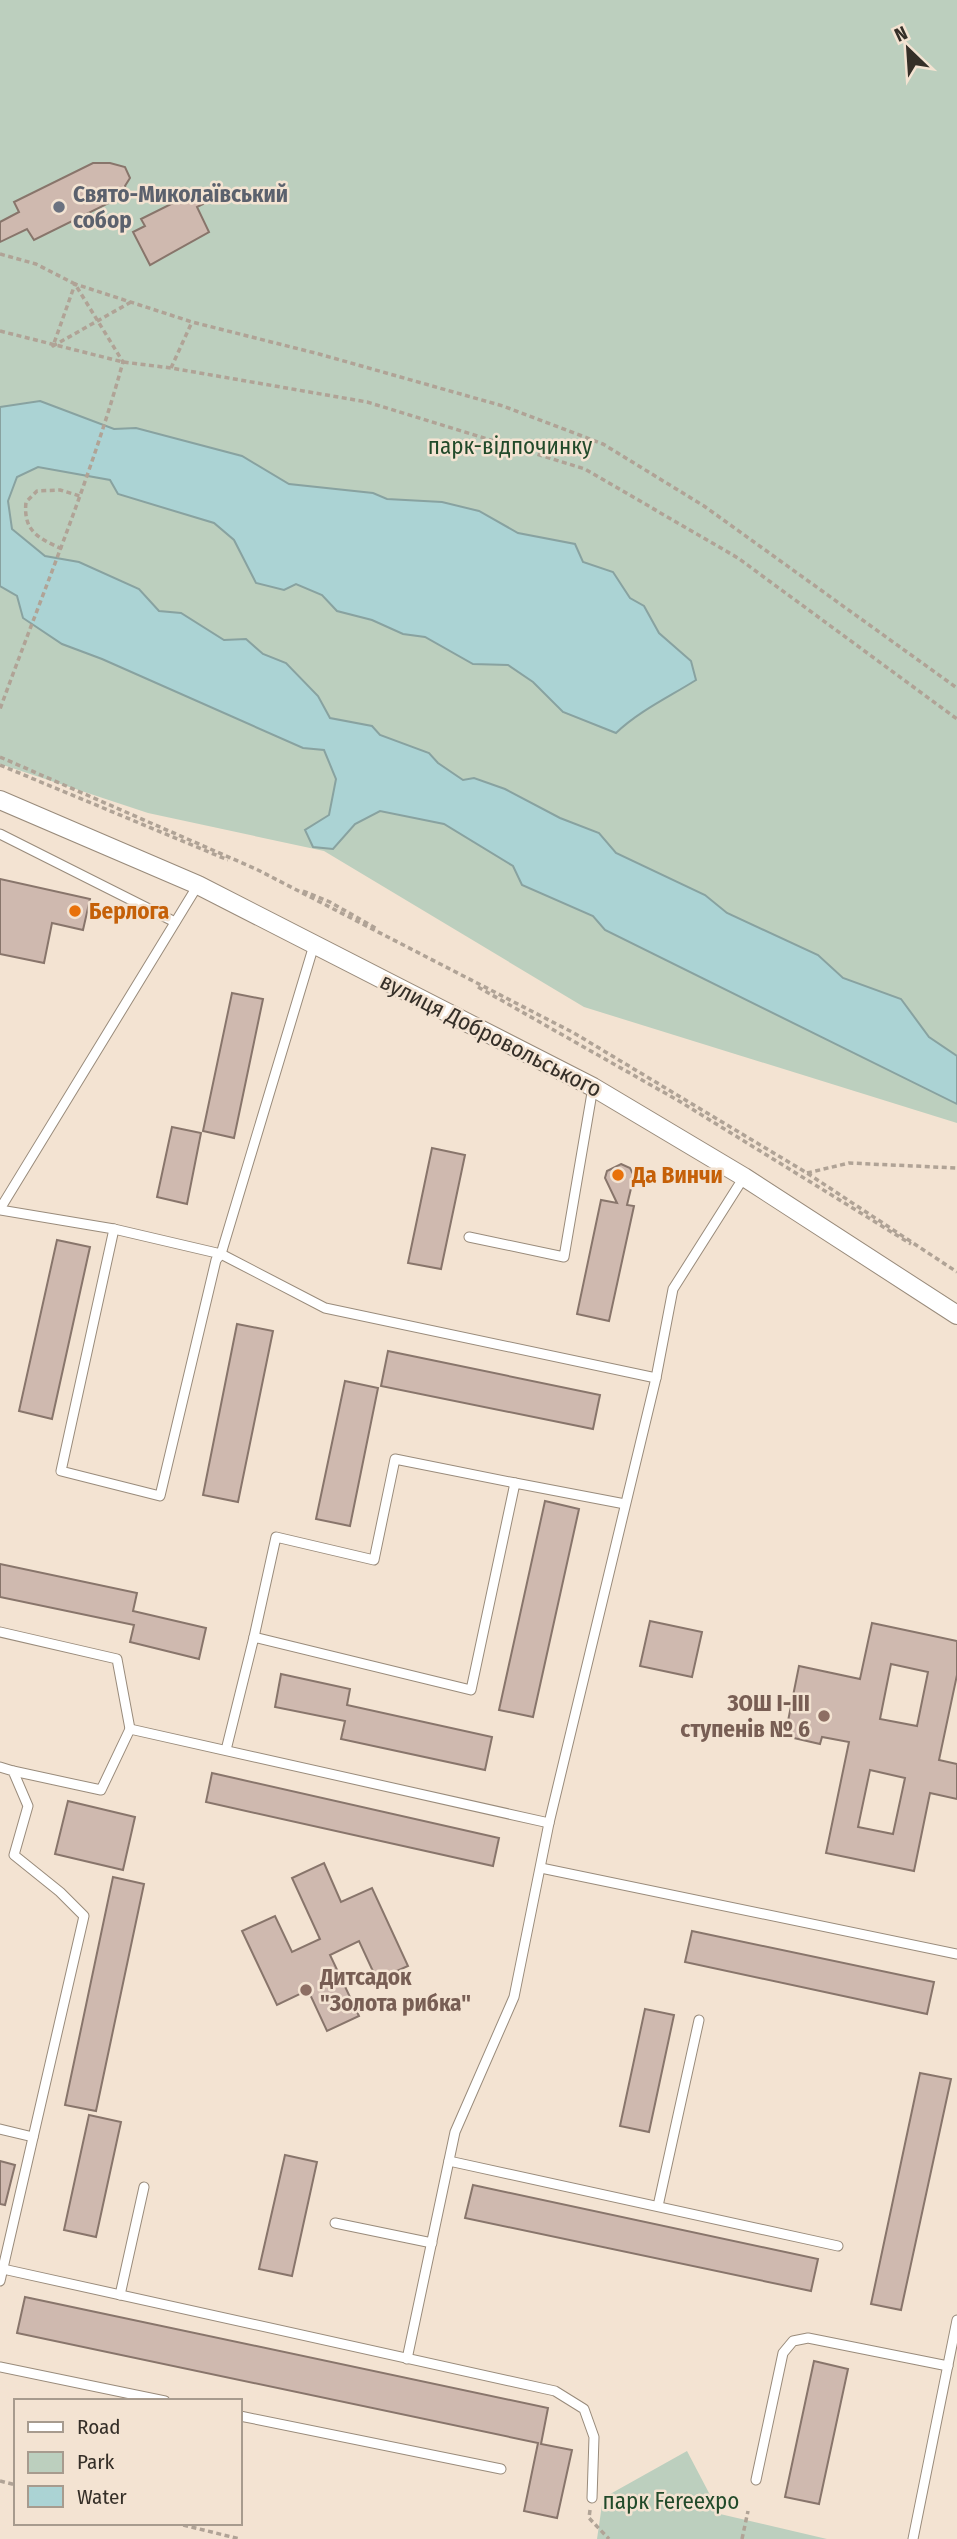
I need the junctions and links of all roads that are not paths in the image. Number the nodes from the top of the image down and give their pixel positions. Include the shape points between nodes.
1 (0, 800) edge
2 (0, 834) edge
3 (198, 885) junction
4 (175, 922) junction
5 (314, 944) junction
6 (593, 1087) junction
7 (744, 1177) junction
8 (0, 1210) edge
9 (114, 1229) junction
10 (469, 1237) dead end
11 (221, 1254) junction
12 (957, 1315) edge
13 (656, 1378) junction
14 (515, 1483) junction
15 (625, 1504) junction
16 (0, 1632) edge
17 (254, 1637) junction
18 (130, 1729) junction
19 (226, 1750) junction
20 (0, 1767) edge
21 (13, 1770) junction
22 (549, 1823) junction
23 (541, 1868) junction
24 (957, 1954) edge
25 (699, 2020) dead end
26 (0, 2129) edge
27 (33, 2137) junction
28 (449, 2161) junction
29 (144, 2186) dead end
30 (657, 2206) junction
31 (335, 2223) dead end
32 (432, 2243) junction
33 (838, 2246) dead end
34 (3, 2269) junction
35 (0, 2281) edge
36 (120, 2295) junction
37 (957, 2320) edge
38 (407, 2358) junction
39 (948, 2366) junction
40 (0, 2367) edge
41 (155, 2399) edge
42 (242, 2416) edge
43 (501, 2469) dead end
44 (756, 2480) dead end
45 (592, 2498) road end
46 (913, 2539) edge

1 - 3 street, вулиця Добровольського
2 - 4 lane
3 - 4 lane
3 - 5 street, вулиця Добровольського
4 - 8 lane
5 - 6 street, вулиця Добровольського
5 - 11 lane
6 - 7 street, вулиця Добровольського
6 - 10 lane via 565,1257
7 - 12 street, вулиця Добровольського
7 - 13 lane via 673,1289
8 - 9 lane
9 - 11 lane
9 - 11 lane via 61,1471 160,1496 216,1259
11 - 13 lane via 325,1308
13 - 15 lane
14 - 15 lane
14 - 17 lane via 395,1459 374,1560 276,1538
14 - 17 lane via 471,1690
15 - 22 lane
16 - 18 lane via 117,1659
17 - 19 lane
18 - 19 lane
18 - 21 lane via 101,1790
19 - 22 lane
20 - 21 lane
21 - 27 lane via 28,1806 15,1855 84,1916
22 - 23 lane
23 - 24 lane
23 - 28 lane via 514,1997 455,2132
25 - 30 lane
26 - 27 lane
27 - 34 lane
28 - 30 lane
28 - 32 lane
29 - 36 lane
30 - 33 lane
31 - 32 lane
32 - 38 lane
34 - 35 lane
34 - 36 lane
36 - 38 lane
37 - 39 lane
38 - 45 lane via 555,2391 584,2409 594,2438
39 - 44 lane via 808,2339 793,2341 783,2353
39 - 46 lane
40 - 41 lane
42 - 43 lane

